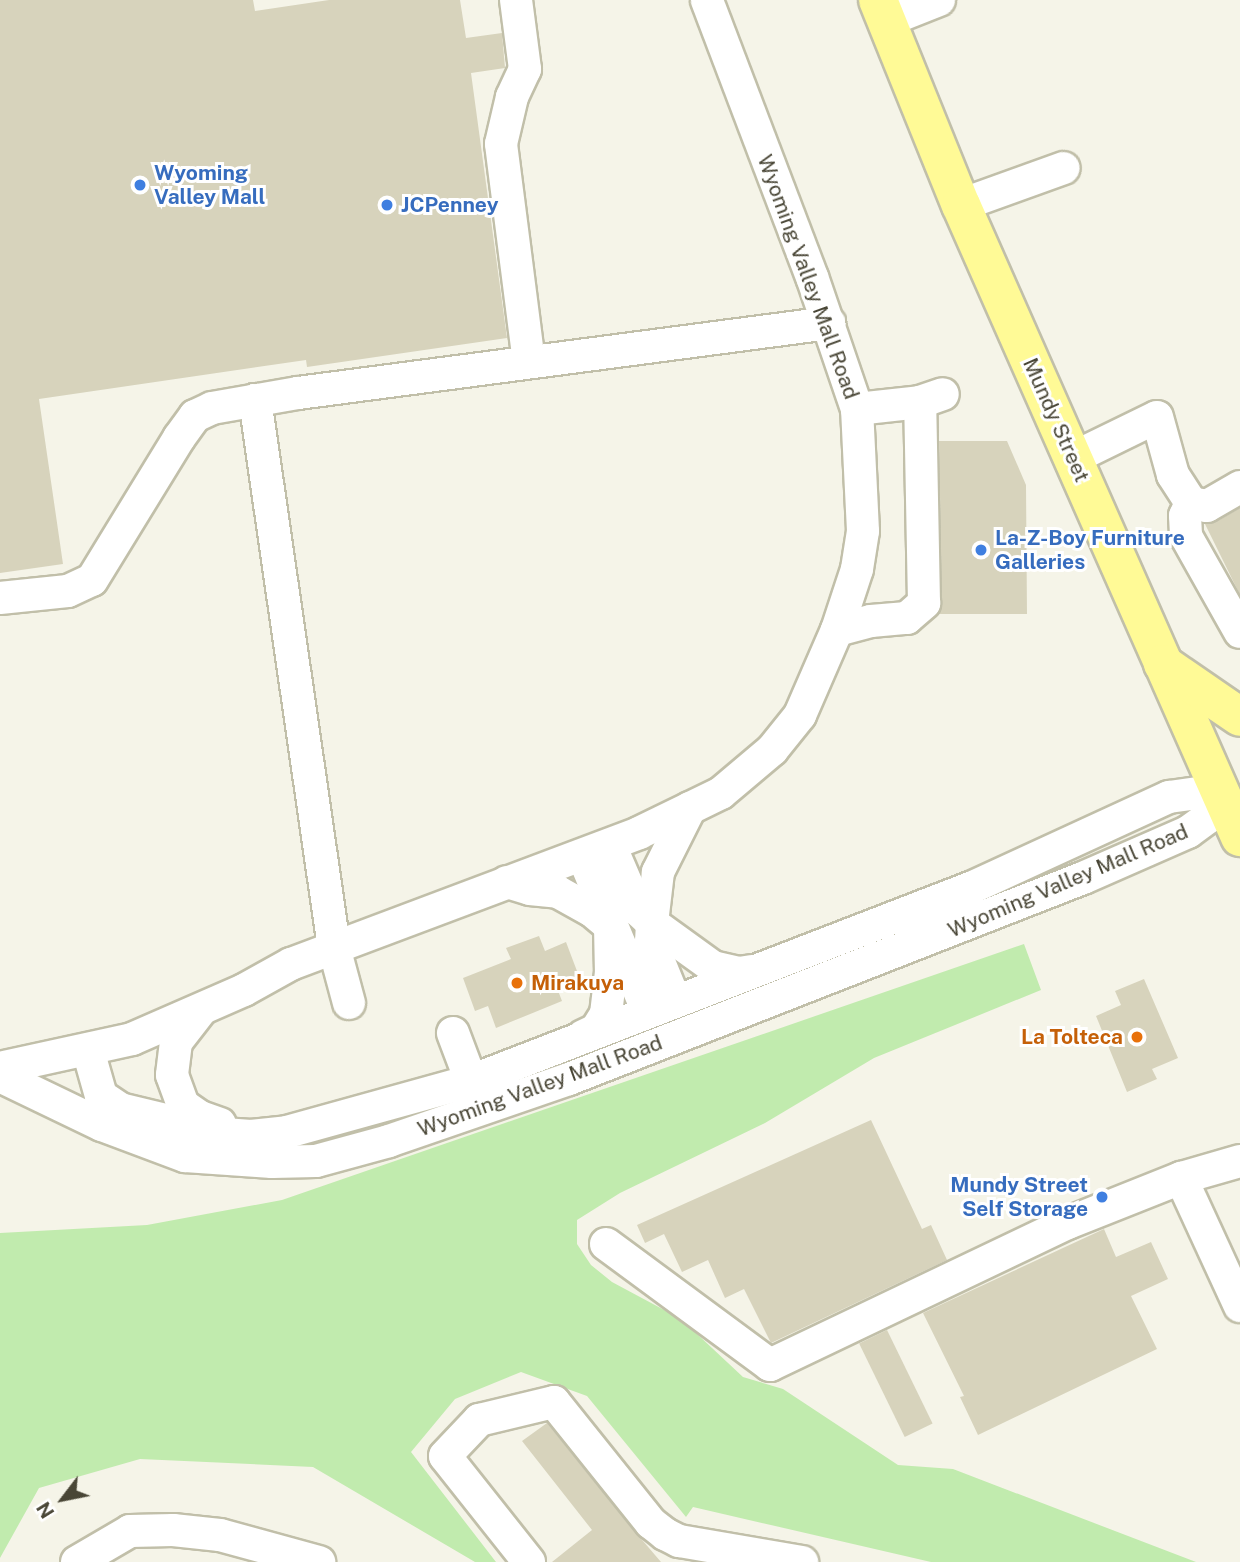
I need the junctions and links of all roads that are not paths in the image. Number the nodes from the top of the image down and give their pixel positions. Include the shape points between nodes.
1 (516, 0) edge
2 (707, 0) edge
3 (939, 0) edge
4 (882, 10) edge
5 (1064, 168) dead end
6 (961, 205) junction
7 (829, 323) junction
8 (529, 362) junction
9 (255, 400) junction
10 (856, 409) junction
11 (1073, 458) junction
12 (1240, 487) edge
13 (1191, 503) junction
14 (0, 598) edge
15 (837, 630) junction
16 (1240, 632) edge
17 (1163, 664) junction
18 (1240, 717) edge
19 (1229, 786) edge
20 (690, 808) junction
21 (1240, 837) edge
22 (597, 850) junction
23 (507, 882) junction
24 (652, 923) junction
25 (610, 926) junction
26 (334, 947) junction
27 (764, 969) junction
28 (349, 1003) dead end
29 (662, 1007) junction
30 (201, 1010) junction
31 (453, 1033) dead end
32 (572, 1042) junction
33 (88, 1050) junction
34 (0, 1068) edge
35 (0, 1076) edge
36 (471, 1081) junction
37 (287, 1132) junction
38 (1240, 1161) edge
39 (1181, 1178) junction
40 (606, 1244) dead end
41 (1240, 1306) edge
42 (77, 1562) edge
43 (319, 1562) edge
44 (529, 1562) edge
45 (802, 1562) edge

1 - 8 lane via 524,69 500,144
2 - 7 lane, Wyoming Valley Mall Road
3 - 4 lane
4 - 6 main road, Mundy Street
5 - 6 lane
6 - 11 main road, Mundy Street
7 - 8 lane via 595,357
7 - 10 lane, Wyoming Valley Mall Road
8 - 9 lane
9 - 14 lane via 195,416 92,580 68,592
9 - 26 lane
10 - 15 lane, Wyoming Valley Mall Road via 863,531 857,569
10 - 15 lane via 932,398 924,603 907,618
11 - 13 lane via 1157,417 1173,475
11 - 17 main road, Mundy Street
12 - 13 lane via 1207,506
13 - 16 lane via 1183,526 1186,536
15 - 20 lane, Wyoming Valley Mall Road via 812,691 782,740 721,793
17 - 18 main road
17 - 19 main road, Mundy Street
19 - 21 main road, Mundy Street
19 - 27 lane, Wyoming Valley Mall Road via 1169,797 974,887
19 - 35 lane, Wyoming Valley Mall Road via 1207,818 1188,832 1083,878 569,1079 316,1161 186,1156 102,1125
20 - 22 lane, Wyoming Valley Mall Road
20 - 24 lane via 658,872
22 - 23 lane, Wyoming Valley Mall Road
22 - 24 lane
22 - 25 lane
23 - 25 lane via 558,892
23 - 26 lane, Wyoming Valley Mall Road
24 - 27 lane via 713,967 739,973
24 - 29 lane
25 - 29 lane
25 - 32 lane via 606,1014 596,1030
26 - 28 lane
26 - 30 lane, Wyoming Valley Mall Road
27 - 29 lane, Wyoming Valley Mall Road
29 - 32 lane, Wyoming Valley Mall Road
30 - 33 lane, Wyoming Valley Mall Road via 132,1039
30 - 37 lane via 183,1031 175,1052 172,1075 183,1105 216,1124
31 - 36 lane
32 - 36 lane, Wyoming Valley Mall Road
33 - 34 lane, Wyoming Valley Mall Road
33 - 37 lane via 101,1096 120,1109 224,1134
36 - 37 lane, Wyoming Valley Mall Road
38 - 39 lane
39 - 40 lane via 1068,1223 770,1365
39 - 41 lane
42 - 43 lane via 130,1531 173,1530 220,1535
44 - 45 lane via 445,1456 479,1420 554,1402 650,1523 665,1534 679,1541

